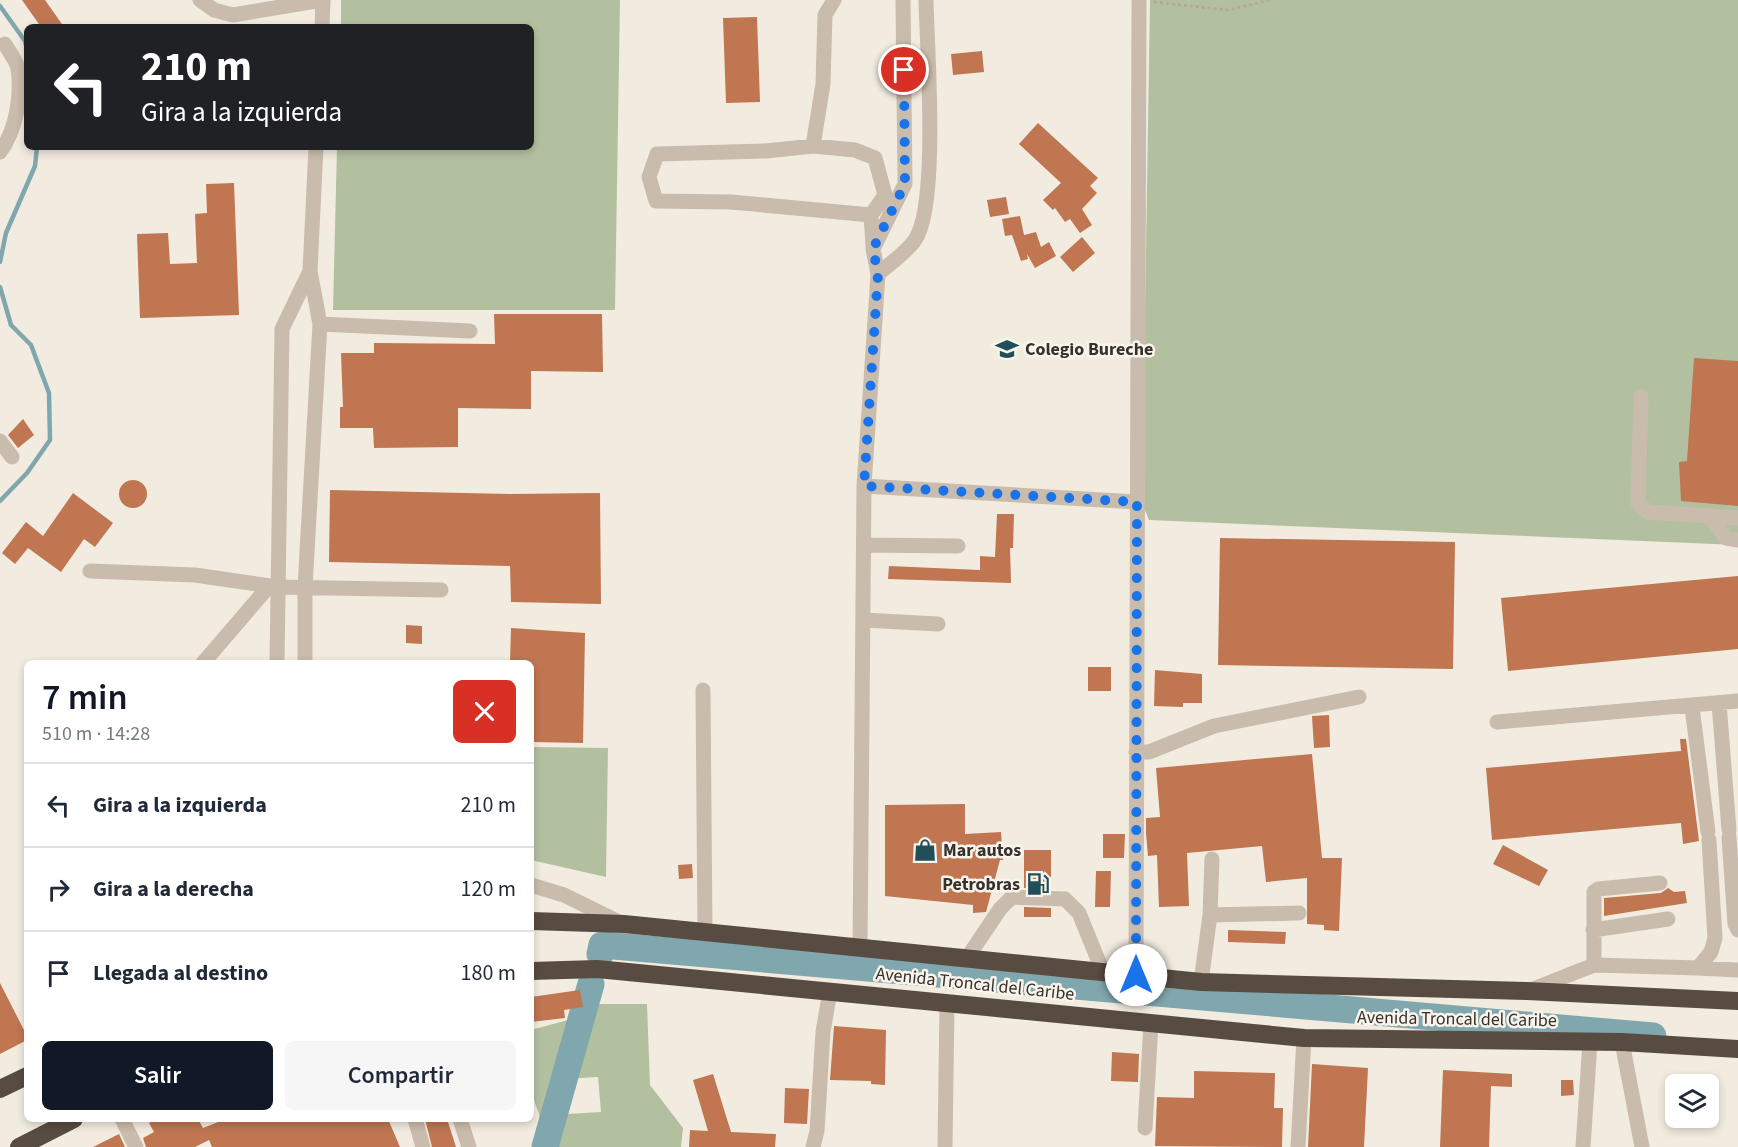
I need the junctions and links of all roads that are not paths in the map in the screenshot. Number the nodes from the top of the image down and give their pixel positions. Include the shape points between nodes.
1 (201, 0) edge
2 (322, 0) edge
3 (819, 0) edge
4 (834, 0) edge
5 (903, 0) edge
6 (926, 0) edge
7 (1139, 0) edge
8 (825, 15) junction
9 (322, 24) edge
10 (5, 44) dead end
11 (813, 146) junction
12 (316, 150) edge
13 (0, 152) edge
14 (871, 214) junction
15 (873, 249) junction
16 (310, 271) junction
17 (878, 274) junction
18 (320, 324) junction
19 (470, 331) dead end
20 (1641, 397) dead end
21 (0, 441) edge
22 (12, 457) dead end
23 (864, 486) junction
24 (1137, 502) junction
25 (1709, 516) junction
26 (1738, 518) edge
27 (1738, 540) edge
28 (864, 544) junction
29 (958, 546) dead end
30 (90, 571) dead end
31 (273, 587) junction
32 (305, 587) junction
33 (441, 590) dead end
34 (863, 620) junction
35 (938, 624) dead end
36 (206, 660) edge
37 (278, 660) edge
38 (305, 660) edge
39 (703, 690) dead end
40 (1359, 697) dead end
41 (1738, 701) edge
42 (1719, 703) junction
43 (1692, 707) junction
44 (1497, 722) dead end
45 (1136, 752) junction
46 (1212, 859) dead end
47 (1660, 883) dead end
48 (534, 886) edge
49 (1299, 913) dead end
50 (1210, 915) junction
51 (1668, 919) dead end
52 (534, 921) edge
53 (624, 924) junction
54 (1593, 930) junction
55 (1738, 930) edge
56 (705, 932) junction
57 (860, 948) junction
58 (967, 958) junction
59 (1594, 965) junction
60 (1698, 969) junction
61 (1738, 970) edge
62 (534, 971) edge
63 (1103, 972) junction
64 (1136, 975) junction
65 (1202, 982) junction
66 (830, 992) junction
67 (1527, 992) junction
68 (1738, 1001) edge
69 (947, 1003) junction
70 (1151, 1023) junction
71 (1304, 1038) junction
72 (1590, 1042) junction
73 (1622, 1042) junction
74 (1738, 1049) edge
75 (24, 1077) edge
76 (0, 1089) edge
77 (68, 1122) edge
78 (124, 1122) edge
79 (416, 1122) edge
80 (461, 1122) edge
81 (1145, 1128) dead end
82 (19, 1147) edge
83 (136, 1147) edge
84 (423, 1147) edge
85 (469, 1147) edge
86 (813, 1147) edge
87 (945, 1147) edge
88 (1298, 1147) edge
89 (1583, 1147) edge
90 (1642, 1147) edge

1 - 2 street via 214,10 233,15
2 - 9 street
3 - 8 street
4 - 8 street
5 - 15 street via 905,184
6 - 17 street via 929,152 924,222 915,241
7 - 24 street
8 - 11 street via 823,84
10 - 13 street via 18,67 18,97 9,139
11 - 14 street via 855,150 875,158 885,195
11 - 14 street via 657,154 649,177 656,201 731,202
12 - 16 street
14 - 15 street
15 - 17 street
16 - 18 street
16 - 31 street via 282,328
17 - 23 street
18 - 19 street
18 - 32 street
20 - 25 street via 1638,503 1648,512
21 - 22 street
23 - 24 street
23 - 28 street
24 - 45 street
25 - 26 street
25 - 27 street via 1726,538
28 - 29 street
28 - 34 street
30 - 31 street via 195,575
31 - 32 street
31 - 36 street
31 - 37 street
32 - 33 street
32 - 38 street
34 - 35 street
34 - 57 street
39 - 56 street
40 - 45 street via 1214,726 1149,753
41 - 42 street
42 - 43 street
42 - 55 street
43 - 44 street
43 - 60 street via 1709,836 1715,938 1711,952
45 - 64 street
46 - 50 street
47 - 54 street via 1598,889 1592,896
48 - 53 street via 564,895
49 - 50 street
50 - 65 street
51 - 54 street
52 - 53 highway, Avenida Troncal del Caribe
53 - 56 highway, Avenida Troncal del Caribe
54 - 59 street
56 - 57 highway, Avenida Troncal del Caribe
57 - 58 highway, Avenida Troncal del Caribe
58 - 63 highway, Avenida Troncal del Caribe
58 - 63 street via 1012,897 1065,899 1080,913
59 - 60 street
59 - 67 street
60 - 61 street
62 - 66 highway, Avenida Troncal del Caribe via 597,969
63 - 64 highway, Avenida Troncal del Caribe
64 - 65 highway, Avenida Troncal del Caribe
65 - 67 highway, Avenida Troncal del Caribe
66 - 69 highway, Avenida Troncal del Caribe
66 - 86 street
67 - 68 highway, Avenida Troncal del Caribe
69 - 70 highway, Avenida Troncal del Caribe
69 - 87 street
70 - 71 highway, Avenida Troncal del Caribe
70 - 81 street
71 - 72 highway, Avenida Troncal del Caribe
71 - 88 street
72 - 73 highway, Avenida Troncal del Caribe
72 - 89 street
73 - 74 highway, Avenida Troncal del Caribe
73 - 90 street
75 - 76 highway
77 - 82 highway
78 - 83 street
79 - 84 street
80 - 85 street

